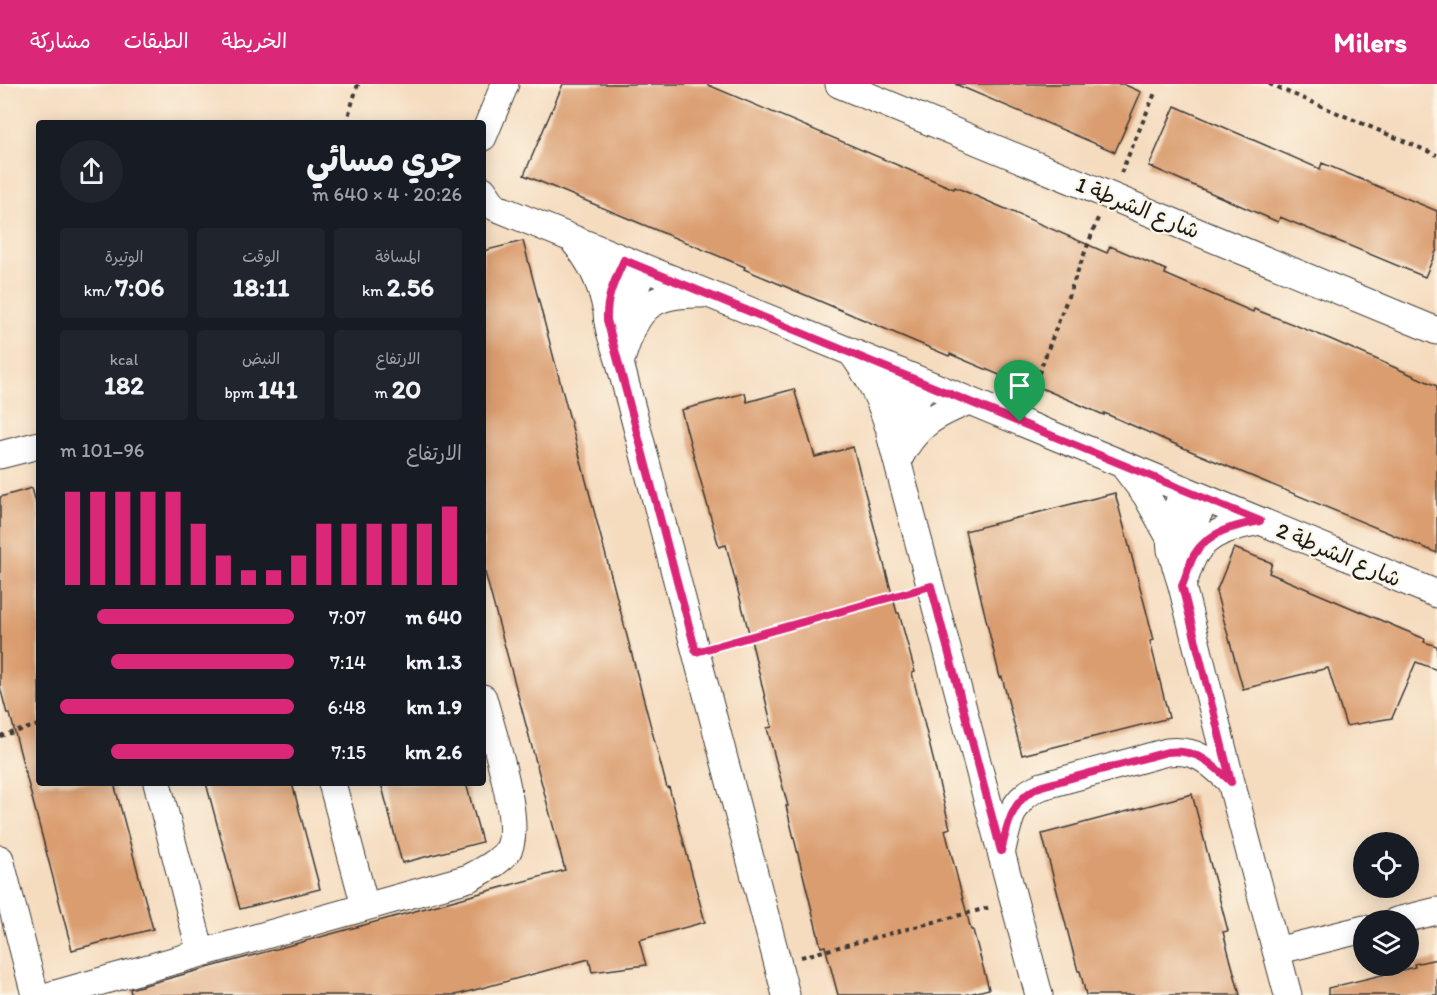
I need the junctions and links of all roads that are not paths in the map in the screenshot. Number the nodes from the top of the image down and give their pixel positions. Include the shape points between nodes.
1 (505, 84) edge
2 (838, 84) edge
3 (486, 130) edge
4 (486, 194) edge
5 (571, 238) junction
6 (634, 264) junction
7 (711, 294) junction
8 (606, 307) junction
9 (1437, 331) edge
10 (617, 352) junction
11 (851, 352) junction
12 (913, 377) junction
13 (969, 401) junction
14 (890, 431) junction
15 (36, 446) edge
16 (0, 455) edge
17 (898, 460) junction
18 (1121, 463) junction
19 (1195, 494) junction
20 (1260, 521) junction
21 (1170, 538) junction
22 (1180, 577) junction
23 (1437, 594) edge
24 (486, 709) edge
25 (1231, 782) junction
26 (158, 786) edge
27 (333, 786) edge
28 (1001, 851) junction
29 (0, 859) edge
30 (365, 906) junction
31 (1437, 911) edge
32 (1419, 915) edge
33 (1353, 932) edge
34 (1276, 951) junction
35 (201, 953) junction
36 (35, 995) edge
37 (52, 995) edge
38 (786, 995) edge
39 (1039, 995) edge
40 (1288, 995) edge

1 - 3 street
2 - 9 street, شارع الشرطة 1
4 - 5 street, شارع الشرطة 2 via 495,207
5 - 6 street, شارع الشرطة 2
5 - 8 street via 594,270
6 - 7 street, شارع الشرطة 2
6 - 8 street via 610,293
6 - 10 street
7 - 10 street via 679,294 648,306
7 - 11 street, شارع الشرطة 2
8 - 10 street
10 - 38 street
11 - 12 street, شارع الشرطة 2
11 - 14 street via 878,397
12 - 13 street, شارع الشرطة 2
12 - 14 street via 891,405
12 - 17 street
13 - 17 street via 939,413 923,425
13 - 18 street, شارع الشرطة 2
14 - 17 street
15 - 16 street
17 - 28 street
18 - 19 street, شارع الشرطة 2
18 - 21 street via 1146,495
19 - 20 street, شارع الشرطة 2
19 - 21 street via 1171,524
19 - 22 street
20 - 22 street via 1231,526 1207,540
20 - 23 street, شارع الشرطة 2
21 - 22 street
22 - 25 street
24 - 30 street via 512,809 513,833 508,851 469,878
25 - 28 street via 1203,757 1179,750 1042,786 1026,794 1014,808
25 - 34 street
26 - 35 street
27 - 30 street
28 - 39 street
29 - 36 street
30 - 35 street
31 - 32 street
33 - 34 street
34 - 40 street
35 - 37 street

